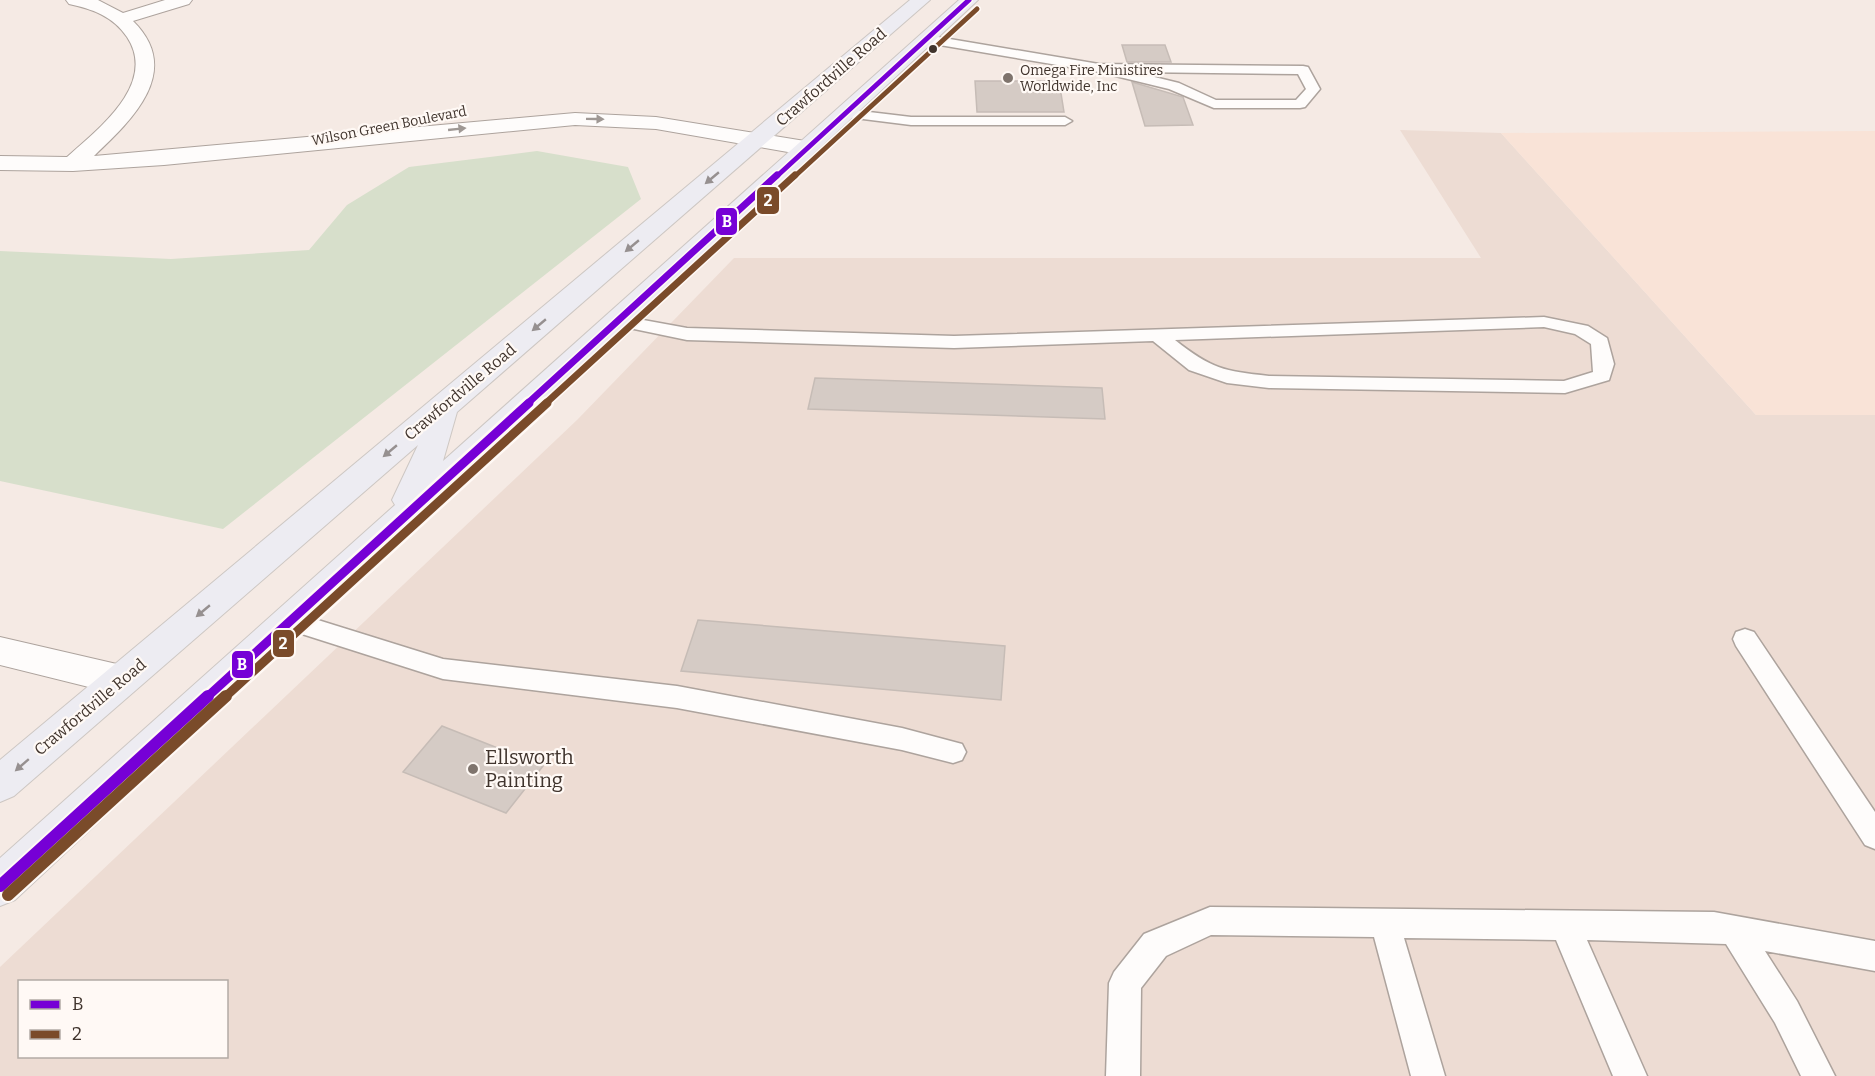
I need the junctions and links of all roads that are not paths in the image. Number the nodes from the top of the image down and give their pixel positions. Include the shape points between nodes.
1 (75, 0) edge
2 (183, 0) edge
3 (921, 0) edge
4 (969, 0) edge
5 (122, 19) junction
6 (926, 39) junction
7 (1099, 68) junction
8 (693, 109) dead end
9 (539, 112) junction
10 (844, 113) junction
11 (1065, 121) dead end
12 (779, 122) junction
13 (756, 129) junction
14 (826, 129) junction
15 (805, 148) junction
16 (0, 163) edge
17 (73, 164) junction
18 (600, 274) junction
19 (616, 320) junction
20 (1156, 334) junction
21 (565, 367) junction
22 (443, 407) junction
23 (389, 529) junction
24 (289, 620) junction
25 (1745, 639) dead end
26 (0, 651) edge
27 (121, 680) junction
28 (953, 752) dead end
29 (0, 784) edge
30 (1875, 837) edge
31 (0, 886) edge
32 (1385, 923) junction
33 (1565, 926) junction
34 (1735, 931) junction
35 (1875, 956) edge
36 (1123, 1076) edge
37 (1428, 1076) edge
38 (1630, 1076) edge
39 (1818, 1076) edge

1 - 5 street via 96,3
2 - 5 street
3 - 12 main road, Crawfordville Road
4 - 6 main road, Crawfordville Road
5 - 17 street via 139,37 148,65 141,88 128,109
6 - 7 lane
6 - 10 main road, Crawfordville Road
7 - 7 lane via 1303,70 1313,89 1300,104 1214,104 1174,86
8 - 9 street, Wilson Green Boulevard via 620,103
9 -> 13 street, Wilson Green Boulevard
9 - 17 street, Wilson Green Boulevard via 274,148
10 - 11 lane via 911,121
10 - 14 main road, Crawfordville Road
12 - 13 street, Wilson Green Boulevard
12 - 14 street, Wilson Green Boulevard
13 - 15 street, Wilson Green Boulevard
13 -> 18 main road, Crawfordville Road
14 - 15 main road, Crawfordville Road
15 - 19 main road, Crawfordville Road
16 - 17 street, Wilson Green Boulevard
18 - 21 main road via 572,320 563,348
18 -> 22 main road, Crawfordville Road
19 - 20 lane via 687,334 954,342
19 - 21 main road, Crawfordville Road
20 - 20 lane via 1544,322 1581,330 1600,342 1604,364 1602,376 1565,387 1269,382 1227,377 1196,366
21 - 23 main road, Crawfordville Road
22 - 23 main road via 438,436 423,477
22 -> 27 main road, Crawfordville Road
23 - 24 main road, Crawfordville Road
24 - 28 lane via 443,669 677,696
24 - 31 main road, Crawfordville Road
25 - 30 lane
26 - 27 street
27 -> 29 main road, Crawfordville Road
32 - 33 lane
32 - 36 lane via 1210,921 1155,945 1125,983
32 - 37 lane
33 - 34 lane via 1714,927
33 - 38 lane
34 - 35 lane
34 - 39 lane via 1786,1012

